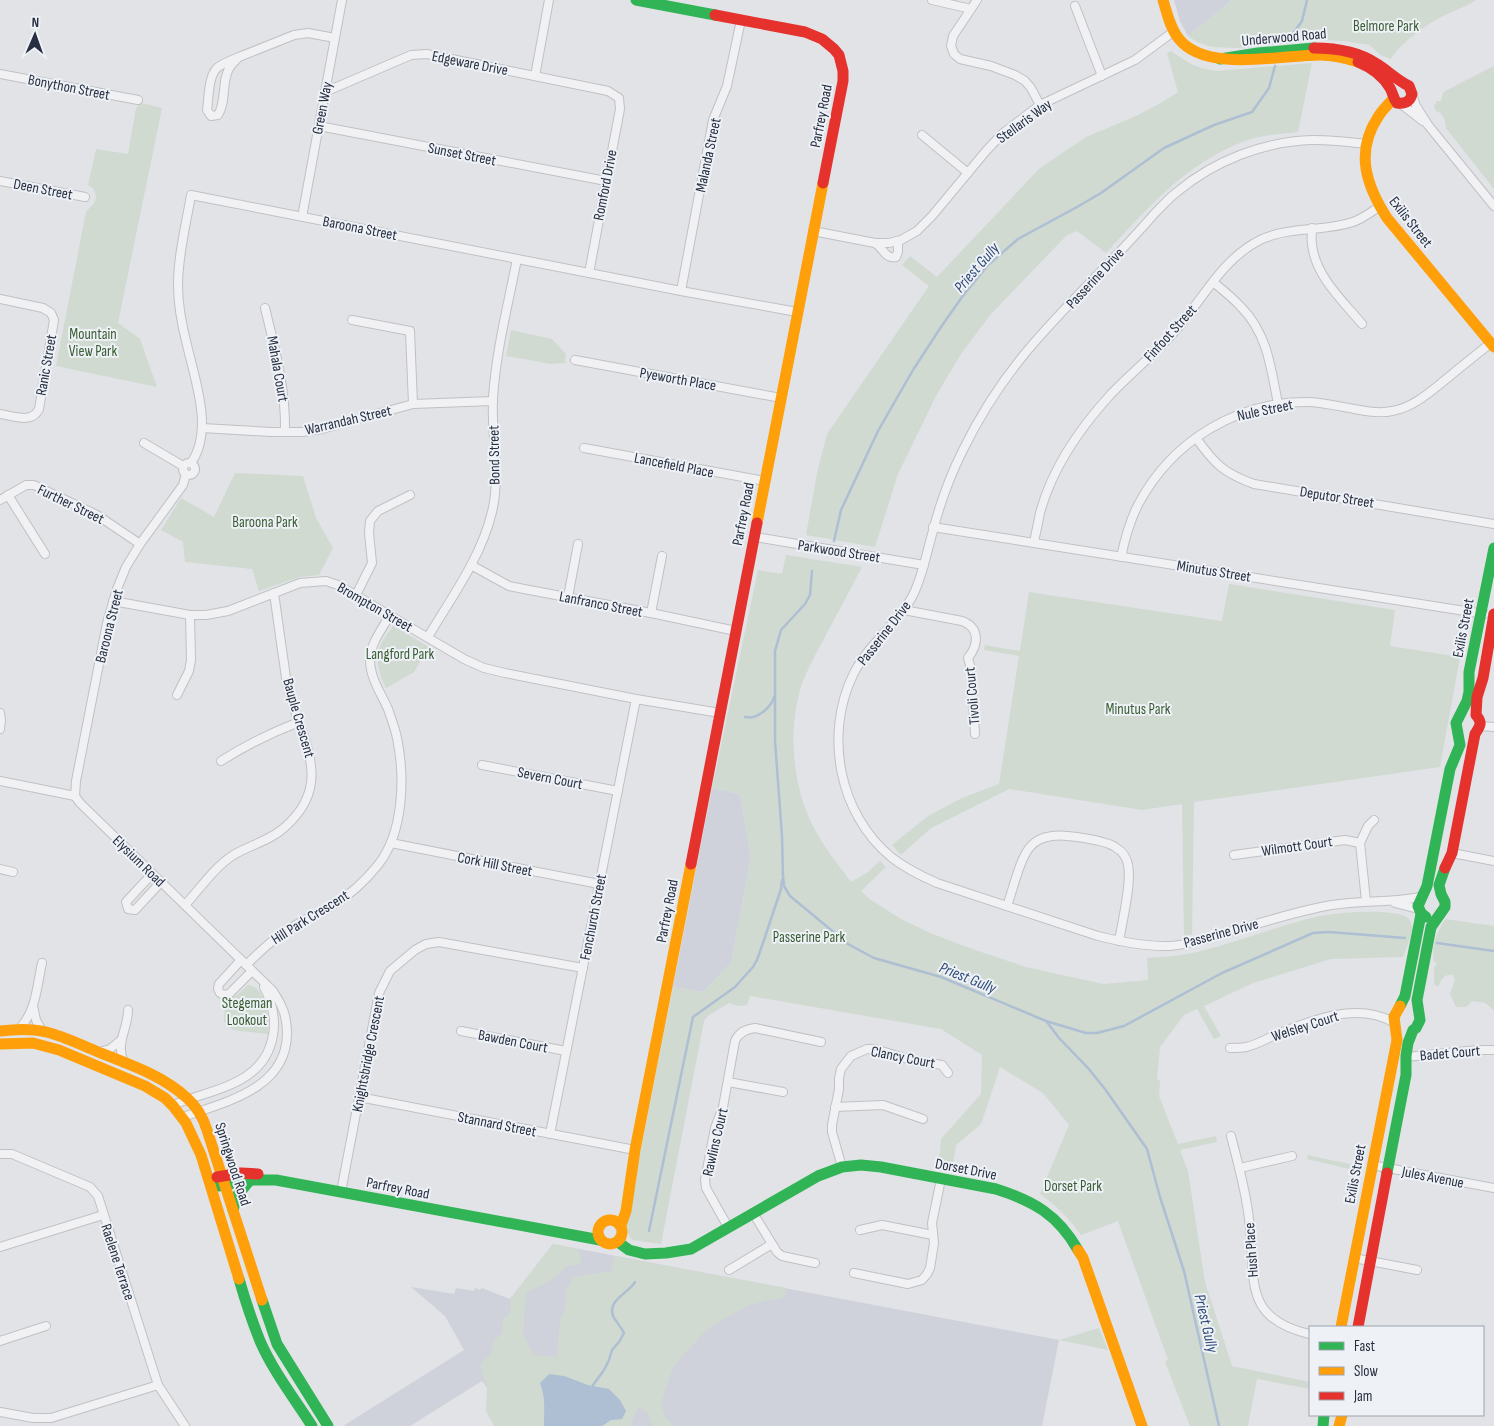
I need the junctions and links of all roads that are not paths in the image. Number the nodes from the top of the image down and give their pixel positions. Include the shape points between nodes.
1 (342, 0) edge
2 (549, 0) edge
3 (636, 0) edge
4 (932, 0) edge
5 (977, 0) edge
6 (1164, 0) edge
7 (1075, 6) dead end
8 (971, 9) junction
9 (740, 20) junction
10 (1174, 32) junction
11 (335, 38) junction
12 (239, 58) junction
13 (1220, 59) junction
14 (0, 74) edge
15 (535, 76) junction
16 (1102, 76) junction
17 (1401, 83) junction
18 (325, 92) junction
19 (1412, 94) junction
20 (619, 98) joint
21 (1395, 98) junction
22 (138, 100) dead end
23 (1040, 105) junction
24 (1428, 125) junction
25 (319, 126) junction
26 (922, 135) dead end
27 (1366, 144) junction
28 (968, 173) junction
29 (0, 181) edge
30 (606, 182) junction
31 (85, 197) dead end
32 (1494, 206) edge
33 (1379, 207) junction
34 (302, 217) junction
35 (1312, 228) junction
36 (813, 231) junction
37 (898, 241) junction
38 (875, 243) junction
39 (517, 259) junction
40 (589, 273) junction
41 (1213, 282) junction
42 (681, 291) junction
43 (0, 299) edge
44 (265, 308) dead end
45 (797, 312) junction
46 (352, 320) dead end
47 (1362, 324) dead end
48 (1492, 345) edge
49 (575, 360) dead end
50 (781, 398) junction
51 (493, 400) junction
52 (413, 404) junction
53 (1278, 404) junction
54 (0, 414) edge
55 (202, 428) junction
56 (285, 432) junction
57 (1196, 438) junction
58 (144, 443) dead end
59 (584, 448) dead end
60 (184, 470) junction
61 (764, 482) junction
62 (8, 495) junction
63 (410, 495) dead end
64 (0, 500) edge
65 (1494, 524) edge
66 (933, 527) junction
67 (754, 537) junction
68 (1034, 542) junction
69 (140, 544) junction
70 (578, 544) dead end
71 (1494, 548) edge
72 (44, 554) dead end
73 (662, 556) dead end
74 (1122, 556) junction
75 (471, 565) junction
76 (924, 565) junction
77 (274, 593) junction
78 (356, 596) junction
79 (568, 597) junction
80 (113, 601) junction
81 (904, 610) junction
82 (651, 613) junction
83 (1482, 614) junction
84 (190, 615) junction
85 (390, 615) junction
86 (1494, 615) edge
87 (736, 631) junction
88 (428, 637) junction
89 (177, 695) dead end
90 (636, 699) junction
91 (0, 713) edge
92 (720, 713) junction
93 (1462, 714) junction
94 (1476, 715) junction
95 (299, 722) junction
96 (1494, 727) edge
97 (0, 729) edge
98 (1458, 730) junction
99 (1477, 730) junction
100 (975, 734) dead end
101 (221, 761) dead end
102 (482, 765) dead end
103 (0, 781) edge
104 (618, 791) junction
105 (74, 796) junction
106 (1374, 820) dead end
107 (391, 843) junction
108 (1360, 843) junction
109 (1452, 853) junction
110 (1234, 855) dead end
111 (1494, 862) edge
112 (0, 869) edge
113 (13, 872) dead end
114 (152, 874) junction
115 (161, 882) junction
116 (599, 884) junction
117 (1441, 894) junction
118 (1422, 895) junction
119 (1366, 901) junction
120 (1388, 901) junction
121 (184, 905) junction
122 (1007, 906) junction
123 (1420, 912) junction
124 (1437, 917) junction
125 (1119, 941) junction
126 (42, 963) dead end
127 (246, 965) junction
128 (583, 968) junction
129 (260, 979) junction
130 (33, 1006) junction
131 (128, 1010) dead end
132 (1418, 1012) junction
133 (1396, 1018) junction
134 (19, 1029) junction
135 (1413, 1030) junction
136 (0, 1031) edge
137 (42, 1031) junction
138 (461, 1031) dead end
139 (121, 1040) junction
140 (821, 1042) dead end
141 (0, 1044) edge
142 (1230, 1048) dead end
143 (1494, 1050) edge
144 (566, 1051) junction
145 (99, 1052) junction
146 (1406, 1057) junction
147 (124, 1063) junction
148 (948, 1073) dead end
149 (728, 1082) junction
150 (783, 1092) dead end
151 (359, 1097) junction
152 (188, 1099) junction
153 (173, 1105) junction
154 (835, 1107) junction
155 (199, 1111) junction
156 (183, 1117) junction
157 (923, 1119) dead end
158 (550, 1134) junction
159 (1231, 1136) dead end
160 (635, 1150) junction
161 (0, 1154) edge
162 (1292, 1156) dead end
163 (1372, 1165) junction
164 (842, 1167) junction
165 (1240, 1168) junction
166 (1389, 1168) junction
167 (941, 1179) junction
168 (224, 1180) junction
169 (250, 1180) junction
170 (276, 1180) junction
171 (210, 1184) junction
172 (1494, 1188) edge
173 (628, 1189) junction
174 (341, 1192) junction
175 (233, 1210) junction
176 (753, 1213) junction
177 (103, 1215) junction
178 (603, 1223) junction
179 (728, 1227) junction
180 (860, 1230) dead end
181 (620, 1233) junction
182 (933, 1235) junction
183 (572, 1236) junction
184 (600, 1240) junction
185 (772, 1244) junction
186 (0, 1247) edge
187 (1354, 1258) junction
188 (1371, 1261) junction
189 (815, 1263) dead end
190 (729, 1270) dead end
191 (1417, 1270) dead end
192 (854, 1274) dead end
193 (46, 1326) dead end
194 (1341, 1326) edge
195 (1358, 1326) edge
196 (1309, 1334) edge
197 (0, 1341) edge
198 (158, 1385) junction
199 (0, 1412) edge
200 (185, 1426) edge
201 (312, 1426) edge
202 (328, 1426) edge
203 (1142, 1426) edge

1 - 11 street, Green Way
2 - 15 street
3 - 9 street, Parfrey Road
4 - 8 street
5 - 8 street
6 - 10 street, Underwood Road
7 - 16 street
8 - 23 street via 954,36 951,46 954,54 960,59 1015,75 1031,88
9 - 36 street, Parfrey Road via 817,36 832,46 841,58 843,81
9 - 42 street, Malanda Street via 727,86 713,120
10 - 13 street, Underwood Road via 1192,51
10 - 16 street, Stellaris Way via 1135,60
11 - 12 street via 308,33 294,35
11 - 18 street, Green Way
12 - 12 street via 217,68 212,76 206,110 210,116 218,115 222,110 227,74
13 - 17 street, Underwood Road via 1317,47 1337,48 1369,58
13 - 21 street, Underwood Road via 1319,55 1350,60 1368,66 1378,74
14 - 22 street, Bonython Street
15 - 18 street, Edgeware Drive via 427,54 411,55
15 - 20 street, Edgeware Drive via 608,91
16 - 23 street, Stellaris Way
17 - 19 street, Underwood Road via 1409,86
17 - 21 street via 1394,86
18 - 25 street, Green Way
19 - 21 street via 1409,101
19 - 24 street, Underwood Road
20 - 30 street, Romford Drive via 620,109
21 - 24 street, Underwood Road
21 - 27 street, Exilis Street via 1375,122
23 - 28 street, Stellaris Way via 1002,134
24 - 32 street, Underwood Road
25 - 30 street, Sunset Street
25 - 34 street, Green Way
26 - 28 street
27 - 33 street, Exilis Street via 1366,173
27 - 66 street, Passerine Drive via 1312,140 1278,144 1221,163 1176,192 1042,333 1008,375 962,452
28 - 37 street, Stellaris Way via 924,226
29 - 31 street, Deen Street
30 - 40 street, Romford Drive
33 - 35 street, Finfoot Street via 1354,222
33 - 48 street, Exilis Street
34 - 39 street, Baroona Street
34 - 55 street, Baroona Street via 191,195 180,254 179,310 200,401
35 - 41 street, Finfoot Street via 1262,239 1232,259
35 - 47 street via 1312,244 1324,278
36 - 38 street, Stellaris Way
36 - 45 street, Parfrey Road
37 - 38 street, Stellaris Way
37 - 38 street, Stellaris Way via 898,252 893,258
39 - 40 street, Baroona Street
39 - 51 street, Bond Street
40 - 42 street, Baroona Street
41 - 53 street via 1242,308 1258,332 1270,360
41 - 68 street, Finfoot Street via 1190,314 1112,393 1069,448 1047,493
42 - 45 street, Baroona Street
43 - 54 street, Ranic Street via 43,308 51,313 54,320 39,409 33,417
44 - 56 street, Mahala Court via 282,378
45 - 50 street, Parfrey Road
46 - 52 street via 410,331
48 - 53 street, Nule Street via 1423,398 1393,411 1375,412 1325,403
49 - 50 street, Pyeworth Place
50 - 61 street, Parfrey Road
51 - 52 street, Warrandah Street
51 - 75 street, Bond Street via 496,489 488,527
52 - 56 street, Warrandah Street via 322,429
53 - 57 street, Nule Street via 1234,416
55 - 56 street, Warrandah Street
55 - 60 street, Baroona Street via 198,453 191,463 194,470 192,474
57 - 65 street, Deputor Street via 1222,469 1254,484
57 - 74 street, Nule Street via 1163,469 1139,503
58 - 60 street
59 - 61 street, Lancefield Place
60 - 69 street, Baroona Street via 183,485
61 - 67 street, Parfrey Road
62 - 64 street, Further Street
62 - 69 street, Further Street via 26,484 34,485 102,518
62 - 72 street
63 - 78 street via 378,511 370,521 372,563
66 - 68 street, Minutus Street
66 - 76 street, Passerine Drive
67 - 76 street, Parkwood Street
67 - 87 street, Parfrey Road
68 - 74 street, Minutus Street
69 - 80 street, Baroona Street via 126,567
70 - 79 street
71 - 83 street, Exilis Street
73 - 82 street
74 - 83 street, Minutus Street
75 - 79 street, Lanfranco Street via 509,586
75 - 88 street, Bond Street
76 - 81 street, Passerine Drive via 914,594
77 - 78 street, Brompton Street via 300,583 326,581
77 - 84 street, Brompton Street via 228,611
77 - 95 street, Bauple Crescent via 288,687
78 - 85 street, Brompton Street
79 - 82 street, Lanfranco Street
80 - 84 street, Brompton Street
80 - 105 street, Baroona Street via 106,623
81 - 100 street, Tivoli Court via 962,621 974,629 974,647 968,658
81 - 122 street, Passerine Drive via 868,649 853,674 838,727 838,757 843,781 862,824 891,857 914,873 937,883
82 - 87 street, Lanfranco Street
83 - 86 street, Minutus Street
83 - 93 street, Exilis Street via 1468,684 1470,692
84 - 89 street via 191,660
85 - 88 street, Brompton Street
85 - 107 street, Hill Park Crescent via 372,646 370,659 372,676 397,736 402,765 398,818
86 - 94 street, Exilis Street
87 - 92 street, Parfrey Road
88 - 90 street, Brompton Street via 484,668
90 - 92 street, Brompton Street
90 - 104 street, Fenchurch Street
91 - 97 street
92 - 160 street, Parfrey Road
93 - 94 street
93 - 98 street, Exilis Street via 1457,719
94 - 99 street, Exilis Street via 1480,720
95 - 101 street via 253,741
95 - 121 street, Bauple Crescent via 312,766 306,802 284,828 234,855
96 - 99 street
98 - 99 street via 1471,736
98 - 118 street, Exilis Street via 1460,745 1450,769 1427,886
99 - 109 street
102 - 104 street, Severn Court
103 - 105 street
104 - 116 street, Fenchurch Street
105 - 114 street, Elysium Road
106 - 108 street
107 - 116 street, Cork Hill Street
107 - 127 street, Hill Park Crescent via 379,864 360,884 333,905 284,932
108 - 110 street, Wilmott Court via 1345,840
108 - 119 street
109 - 111 street
109 - 117 street via 1439,885
112 - 113 street
114 - 115 street, Elysium Road
114 - 115 street via 126,902 128,909 135,910
115 - 121 street, Elysium Road
116 - 128 street, Fenchurch Street
117 - 118 street via 1432,890
117 - 124 street via 1445,907
118 - 120 street, Passerine Drive
118 - 123 street, Exilis Street via 1418,901
119 - 120 street, Passerine Drive
119 - 125 street, Passerine Drive via 1333,904 1192,943 1170,946
120 - 123 street, Passerine Drive
121 - 127 street, Elysium Road
122 - 125 street, Passerine Drive
122 - 125 street via 1024,856 1040,839 1062,835 1107,842 1118,848 1129,867
123 - 124 street via 1430,918
123 - 133 street, Exilis Street via 1405,996
124 - 132 street via 1431,927 1417,1000
126 - 130 street
127 - 129 street, Elysium Road
128 - 144 street, Fenchurch Street
128 - 151 street, Knightsbridge Crescent via 439,942 415,950 390,971 379,993
129 - 152 street, Elysium Road via 270,996 274,1020 268,1053 242,1079
129 - 155 street, Elysium Road via 275,995 287,1022 285,1050 280,1062 252,1090
130 - 134 street
130 - 137 street
131 - 139 street
132 - 133 street via 1412,1007 1403,1007
132 - 135 street via 1420,1020
133 - 135 street via 1402,1031
133 - 142 street, Welsley Court via 1368,1013 1339,1014 1247,1046
133 - 163 street, Exilis Street via 1396,1050
134 - 136 street, Springwood Road
134 - 137 street, Springwood Road
135 - 146 street
137 - 145 street, Springwood Road
138 - 144 street, Bawden Court
139 - 145 street via 110,1049
139 - 147 street via 120,1052
140 - 149 street, Rawlins Court via 749,1028 737,1035
141 - 153 street, Springwood Road via 39,1044 62,1051 148,1087
143 - 146 street, Badet Court
144 - 158 street, Fenchurch Street
145 - 147 street, Springwood Road
146 - 166 street via 1406,1074
147 - 152 street, Springwood Road via 154,1075
148 - 154 street, Clancy Court via 942,1065 868,1048 851,1056 841,1069
149 - 150 street
149 - 179 street, Rawlins Court via 705,1180 706,1188
151 - 158 street, Stannard Street
151 - 174 street, Knightsbridge Crescent
152 - 153 street, Elysium Road
152 - 155 street, Springwood Road
153 - 156 street, Springwood Road
154 - 157 street via 883,1105
154 - 164 street, Clancy Court via 832,1132
155 - 156 street, Elysium Road
155 - 168 street, Springwood Road
156 - 171 street, Springwood Road via 192,1131
158 - 160 street, Stannard Street
159 - 165 street, Hush Place
160 - 173 street, Parfrey Road
161 - 177 street, Raelene Terrace via 12,1154 90,1187 98,1196
162 - 165 street
163 - 166 street, Jules Avenue
163 - 187 street, Exilis Street
164 - 167 street, Dorset Drive via 881,1167
164 - 176 street, Dorset Drive via 818,1176
165 - 196 street, Hush Place via 1250,1221 1253,1278 1258,1301 1270,1317 1294,1331
166 - 172 street, Jules Avenue
166 - 188 street
167 - 182 street via 932,1223
167 - 203 street, Dorset Drive via 1014,1194 1048,1212 1063,1225 1083,1258
168 - 169 street, Parfrey Road
168 - 170 street, Parfrey Road via 251,1173
168 - 171 street, Parfrey Road
168 - 175 street, Springwood Road
169 - 170 street, Parfrey Road
169 - 175 street via 237,1196
170 - 174 street, Parfrey Road
171 - 201 street, Springwood Road via 261,1342
173 - 178 street, Parfrey Road via 618,1210
173 - 181 street, Parfrey Road via 629,1198
174 - 183 street, Parfrey Road
175 - 202 street, Springwood Road via 278,1344
176 - 179 street, Dorset Drive
176 - 185 street
177 - 186 street
177 - 198 street, Raelene Terrace
178 - 181 street via 616,1221
178 - 183 street, Parfrey Road
178 - 184 street via 598,1234
179 - 181 street, Dorset Drive via 690,1249 678,1252 660,1253 634,1244
180 - 182 street via 882,1225
181 - 184 street via 613,1244
182 - 192 street via 930,1268 916,1283
183 - 184 street, Parfrey Road
185 - 189 street via 782,1256
185 - 190 street
187 - 188 street
187 - 194 street, Exilis Street
188 - 191 street
188 - 195 street
193 - 197 street
198 - 199 street via 51,1418
198 - 200 street, Raelene Terrace

